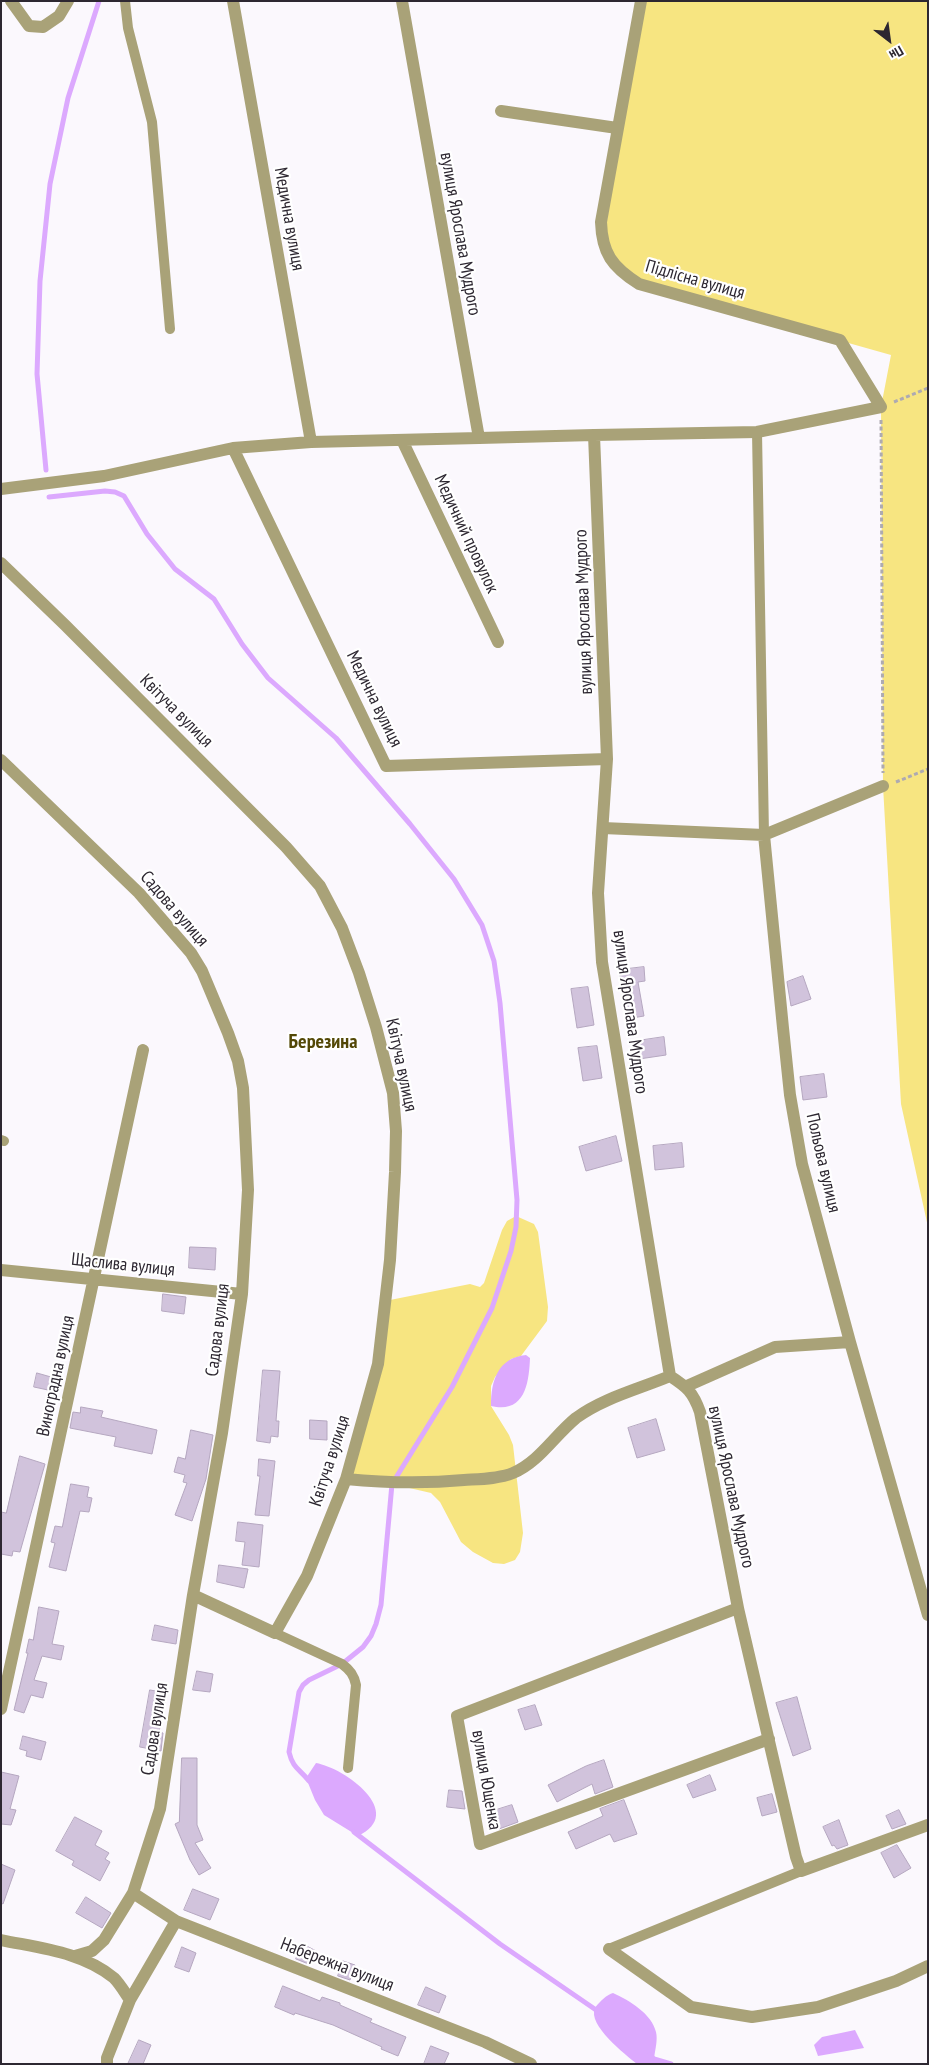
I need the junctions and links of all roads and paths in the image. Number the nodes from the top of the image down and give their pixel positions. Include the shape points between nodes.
1 (11, 1) edge
2 (68, 1) edge
3 (125, 1) edge
4 (233, 1) edge
5 (402, 1) edge
6 (641, 1) edge
7 (501, 111) dead end
8 (617, 128) junction
9 (170, 330) dead end
10 (928, 388) edge
11 (881, 406) junction
12 (757, 432) junction
13 (594, 435) junction
14 (479, 438) junction
15 (402, 440) junction
16 (311, 442) junction
17 (234, 448) junction
18 (1, 489) edge
19 (1, 563) edge
20 (498, 642) dead end
21 (607, 759) junction
22 (1, 760) edge
23 (928, 769) edge
24 (884, 786) junction
25 (603, 828) junction
26 (764, 834) junction
27 (143, 1050) dead end
28 (1, 1270) edge
29 (95, 1280) junction
30 (242, 1294) junction
31 (850, 1342) junction
32 (670, 1376) junction
33 (687, 1386) junction
34 (346, 1479) junction
35 (193, 1595) junction
36 (738, 1608) junction
37 (928, 1615) edge
38 (275, 1633) junction
39 (1, 1709) edge
40 (769, 1739) junction
41 (348, 1768) dead end
42 (928, 1825) edge
43 (801, 1871) junction
44 (133, 1893) junction
45 (176, 1922) junction
46 (1, 1940) edge
47 (609, 1949) joint
48 (75, 1956) junction
49 (928, 1966) edge
50 (130, 2000) junction
51 (107, 2064) edge
52 (531, 2064) edge

1 - 2 street via 29,26 43,27 59,16
3 - 9 lane via 128,28 152,122
4 - 16 street, Медична вулиця
5 - 14 street, вулиця Ярослава Мудрого
6 - 8 street, Підлісна вулиця
7 - 8 street
8 - 11 street, Підлісна вулиця via 601,222 603,246 617,268 639,284 840,340
10 - 11 path
11 - 12 street
11 - 24 path
12 - 13 street
12 - 26 lane
13 - 14 street
13 - 21 street, вулиця Ярослава Мудрого
14 - 15 street
15 - 16 street
15 - 20 street, Медичний провулок
16 - 17 street
17 - 18 street via 104,476
17 - 21 street, Медична вулиця via 386,766
19 - 34 street, Квітуча вулиця via 286,847 320,886 342,928 376,1027 393,1093 396,1131 390,1260 378,1364
21 - 25 street, вулиця Ярослава Мудрого
22 - 30 street, Садова вулиця via 160,915 202,970 231,1042 243,1088 248,1190
23 - 24 path
24 - 26 street
25 - 26 street
25 - 32 street, вулиця Ярослава Мудрого via 598,893 602,962
26 - 31 street, Польова вулиця via 795,1130
27 - 29 street, Виноградна вулиця
28 - 29 street, Щаслива вулиця
29 - 30 street, Щаслива вулиця
29 - 39 street, Виноградна вулиця
30 - 35 street, Садова вулиця via 222,1434
31 - 33 street via 774,1347
31 - 37 street, Польова вулиця
32 - 33 street
32 - 34 street via 595,1405 531,1462 512,1473 429,1483 392,1484
33 - 36 street, вулиця Ярослава Мудрого via 700,1412
34 - 38 street, Квітуча вулиця via 306,1576
35 - 38 street
35 - 44 street, Садова вулиця via 160,1809
36 - 40 street, вулиця Ярослава Мудрого
36 - 40 street, вулиця Ющенка via 457,1716 480,1844
38 - 41 lane via 342,1664 354,1676 356,1685
40 - 43 street, вулиця Ярослава Мудрого
42 - 43 street
43 - 47 lane
44 - 45 street, Набережна вулиця
44 - 48 street, Садова вулиця via 104,1940 92,1951
45 - 50 street
45 - 52 street, Набережна вулиця via 485,2042
46 - 48 street
47 - 49 street via 691,2007 752,2017 818,2007 896,1981
48 - 50 street via 100,1968 115,1980
50 - 51 street

